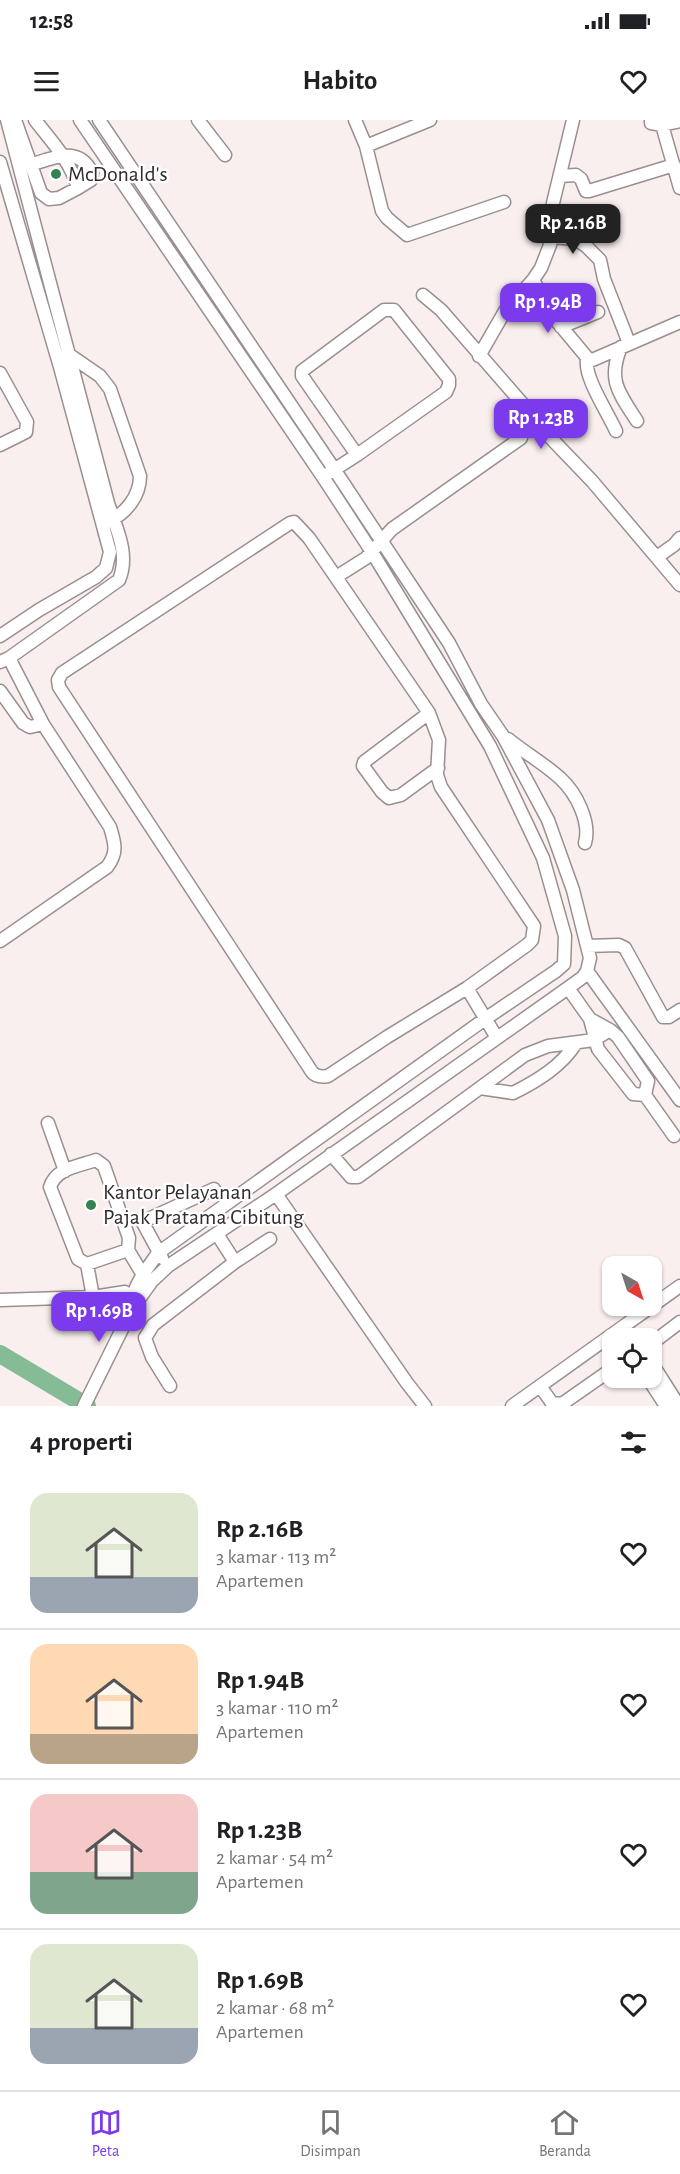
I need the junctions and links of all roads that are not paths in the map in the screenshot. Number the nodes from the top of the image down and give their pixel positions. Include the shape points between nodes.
1 (7, 120) edge
2 (15, 120) edge
3 (35, 120) edge
4 (80, 120) edge
5 (99, 120) edge
6 (198, 120) edge
7 (355, 120) edge
8 (430, 120) edge
9 (573, 120) edge
10 (680, 121) edge
11 (656, 123) edge
12 (402, 125) edge
13 (366, 146) junction
14 (63, 154) junction
15 (225, 155) dead end
16 (0, 162) edge
17 (30, 165) junction
18 (674, 165) junction
19 (560, 176) junction
20 (78, 188) junction
21 (680, 188) edge
22 (504, 202) dead end
23 (28, 206) junction
24 (14, 210) junction
25 (552, 237) junction
26 (533, 280) junction
27 (423, 295) dead end
28 (598, 312) dead end
29 (680, 322) edge
30 (561, 327) junction
31 (625, 345) junction
32 (71, 356) junction
33 (479, 356) junction
34 (58, 360) junction
35 (587, 360) junction
36 (0, 374) edge
37 (274, 380) junction
38 (263, 390) junction
39 (637, 421) dead end
40 (616, 431) dead end
41 (521, 438) dead end
42 (0, 445) edge
43 (357, 455) junction
44 (334, 469) junction
45 (323, 477) junction
46 (107, 521) junction
47 (680, 537) edge
48 (381, 540) junction
49 (372, 552) junction
50 (657, 557) junction
51 (336, 577) junction
52 (680, 585) edge
53 (39, 610) junction
54 (53, 625) junction
55 (0, 636) edge
56 (5, 660) edge
57 (0, 691) edge
58 (429, 713) junction
59 (43, 724) junction
60 (503, 736) junction
61 (490, 746) junction
62 (438, 768) junction
63 (585, 843) dead end
64 (0, 941) edge
65 (587, 946) junction
66 (587, 971) junction
67 (467, 988) junction
68 (568, 988) junction
69 (680, 1010) edge
70 (485, 1019) junction
71 (590, 1019) junction
72 (610, 1030) junction
73 (497, 1038) junction
74 (594, 1040) junction
75 (576, 1043) junction
76 (480, 1088) junction
77 (645, 1095) junction
78 (680, 1100) edge
79 (48, 1123) dead end
80 (674, 1136) dead end
81 (305, 1147) junction
82 (331, 1154) junction
83 (317, 1164) junction
84 (65, 1171) junction
85 (214, 1188) dead end
86 (276, 1194) junction
87 (217, 1234) junction
88 (270, 1239) dead end
89 (128, 1250) junction
90 (158, 1253) junction
91 (235, 1262) junction
92 (87, 1264) junction
93 (168, 1266) junction
94 (147, 1278) junction
95 (680, 1286) edge
96 (93, 1297) junction
97 (0, 1300) edge
98 (134, 1302) junction
99 (680, 1322) edge
100 (662, 1336) edge
101 (602, 1376) edge
102 (662, 1379) edge
103 (170, 1386) dead end
104 (540, 1386) junction
105 (654, 1388) edge
106 (84, 1406) edge
107 (425, 1406) edge
108 (512, 1406) edge
109 (666, 1406) edge
110 (679, 1406) edge

1 - 23 street
2 - 17 street
3 - 14 street
4 - 38 street
5 - 37 street
6 - 15 street
7 - 13 street
8 - 12 street
9 - 19 street
10 - 11 street
11 - 18 street
12 - 13 street
13 - 22 street via 382,211 407,235
14 - 17 street
14 - 20 street
14 - 20 street via 78,157 92,173 91,180
16 - 24 street
17 - 20 street via 41,193 49,199
18 - 19 street via 589,191 576,175
18 - 21 street
19 - 25 street via 553,203
23 - 24 street
23 - 32 street
24 - 34 street
25 - 26 street
25 - 31 street via 575,239 600,260
26 - 30 street
26 - 33 street via 505,311
27 - 33 street via 441,310
28 - 30 street
29 - 31 street
30 - 35 street
31 - 35 street
31 - 39 street via 614,369 615,380
32 - 34 street
32 - 46 street
32 - 46 street via 100,376 110,389 140,476 135,499
33 - 50 street
34 - 46 street
35 - 40 street via 590,379
36 - 42 street via 28,427 26,432
37 - 38 street
37 - 44 street
38 - 45 street
41 - 48 street
43 - 43 street via 302,371 384,310 394,310 449,385 446,392
43 - 44 street
44 - 45 street
44 - 48 street
45 - 49 street
46 - 53 street via 110,552 106,568
46 - 54 street via 124,553 119,580
47 - 50 street
48 - 49 street
48 - 60 street via 449,643
49 - 51 street
49 - 61 street
50 - 52 street
51 - 58 street
51 - 67 street via 309,538 292,522 62,674 59,687 315,1075 328,1076
53 - 54 street
53 - 55 street
54 - 56 street
56 - 59 street
57 - 59 street via 23,723 30,727
58 - 62 street via 439,740
58 - 62 street via 363,766 389,798 401,795
59 - 64 street via 110,827 116,852 107,867
60 - 61 street
60 - 63 street via 562,780 584,816
60 - 65 street via 548,820 573,890
61 - 70 street via 543,858 565,936 565,952 564,964 556,971
62 - 67 street via 441,787 534,926 526,945
65 - 66 street
65 - 69 street via 625,948 663,1017
66 - 68 street
66 - 78 street
67 - 70 street
68 - 71 street
68 - 73 street
70 - 73 street
70 - 81 street
71 - 72 street
71 - 74 street
72 - 74 street
72 - 77 street via 648,1081
73 - 82 street
74 - 75 street
74 - 77 street via 633,1094
75 - 76 street via 525,1055
75 - 76 street via 558,1065 513,1093
76 - 82 street via 358,1176 351,1177
77 - 80 street
79 - 84 street
81 - 83 street
81 - 90 street
82 - 83 street
83 - 86 street
84 - 89 street via 96,1160 104,1166 129,1238
84 - 92 street via 58,1173 50,1187 78,1259
85 - 90 street via 144,1221
86 - 87 street
86 - 107 street
87 - 91 street
87 - 93 street
88 - 91 street
89 - 92 street
89 - 94 street
90 - 93 street
90 - 94 street
91 - 103 street via 148,1331 145,1338 152,1357
92 - 96 street
93 - 94 street
94 - 98 street
95 - 104 street
96 - 97 street
96 - 98 street via 125,1292
98 - 106 street
99 - 100 street
101 - 104 street via 562,1404 552,1403
102 - 110 street
104 - 108 street
105 - 109 street

